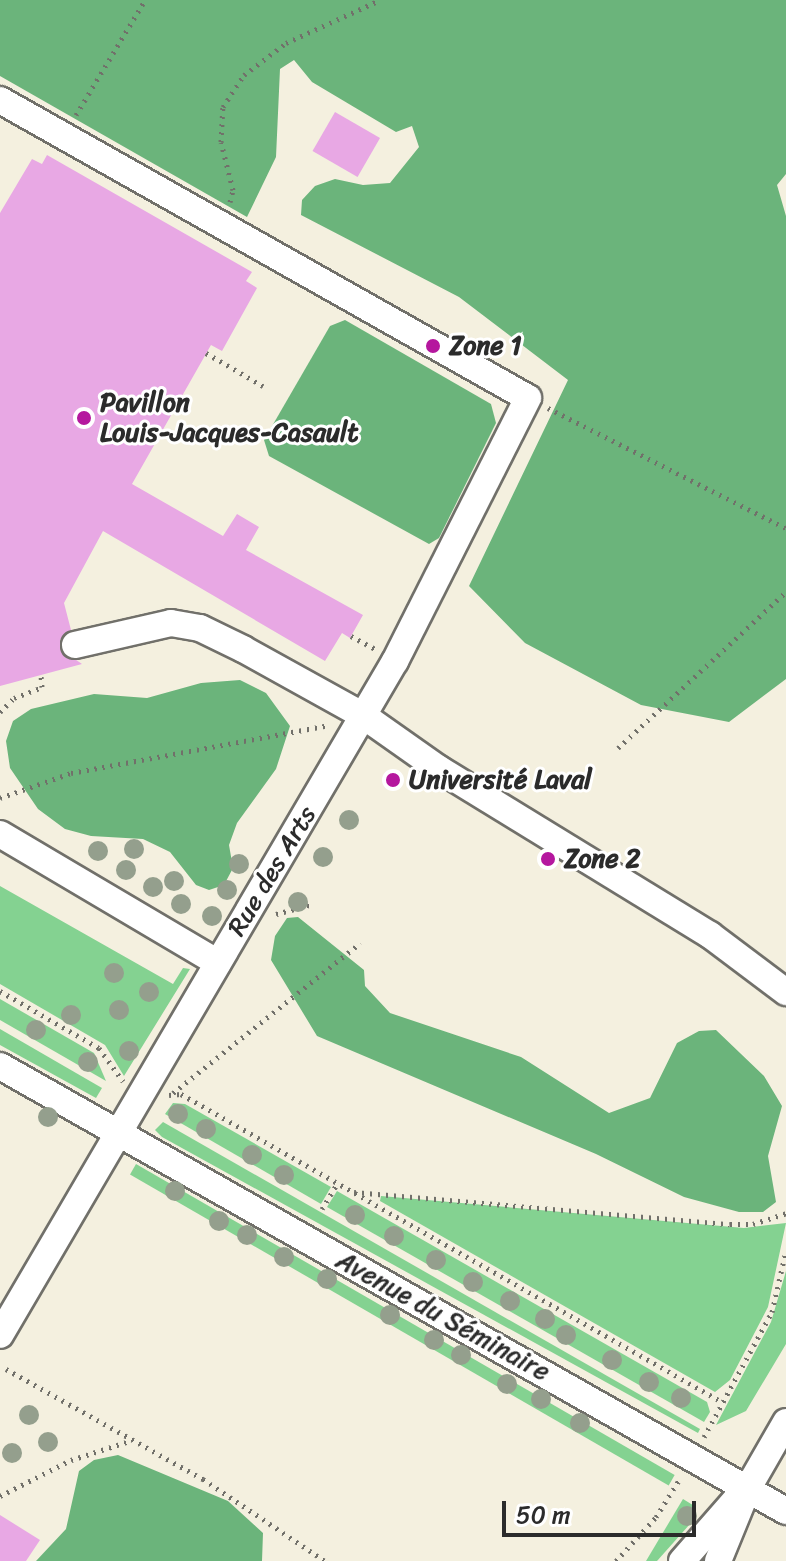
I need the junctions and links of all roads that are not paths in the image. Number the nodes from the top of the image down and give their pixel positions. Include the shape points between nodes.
1 (0, 100) edge
2 (75, 645) dead end
3 (358, 713) junction
4 (0, 834) edge
5 (218, 963) junction
6 (786, 992) edge
7 (0, 1066) edge
8 (128, 1138) junction
9 (0, 1335) edge
10 (786, 1422) edge
11 (748, 1488) junction
12 (786, 1511) edge
13 (682, 1561) edge
14 (718, 1561) edge

1 - 3 street, Rue des Arts via 528,398
2 - 3 street via 150,624 184,624 243,649
3 - 5 street, Rue des Arts
3 - 6 street via 439,769 710,935
4 - 5 street
5 - 8 street, Rue des Arts
7 - 8 street, Avenue du Séminaire
8 - 9 street, Rue des Arts
8 - 11 street, Avenue du Séminaire
10 - 11 street
11 - 12 street, Avenue du Séminaire
11 - 13 street
11 - 14 street

